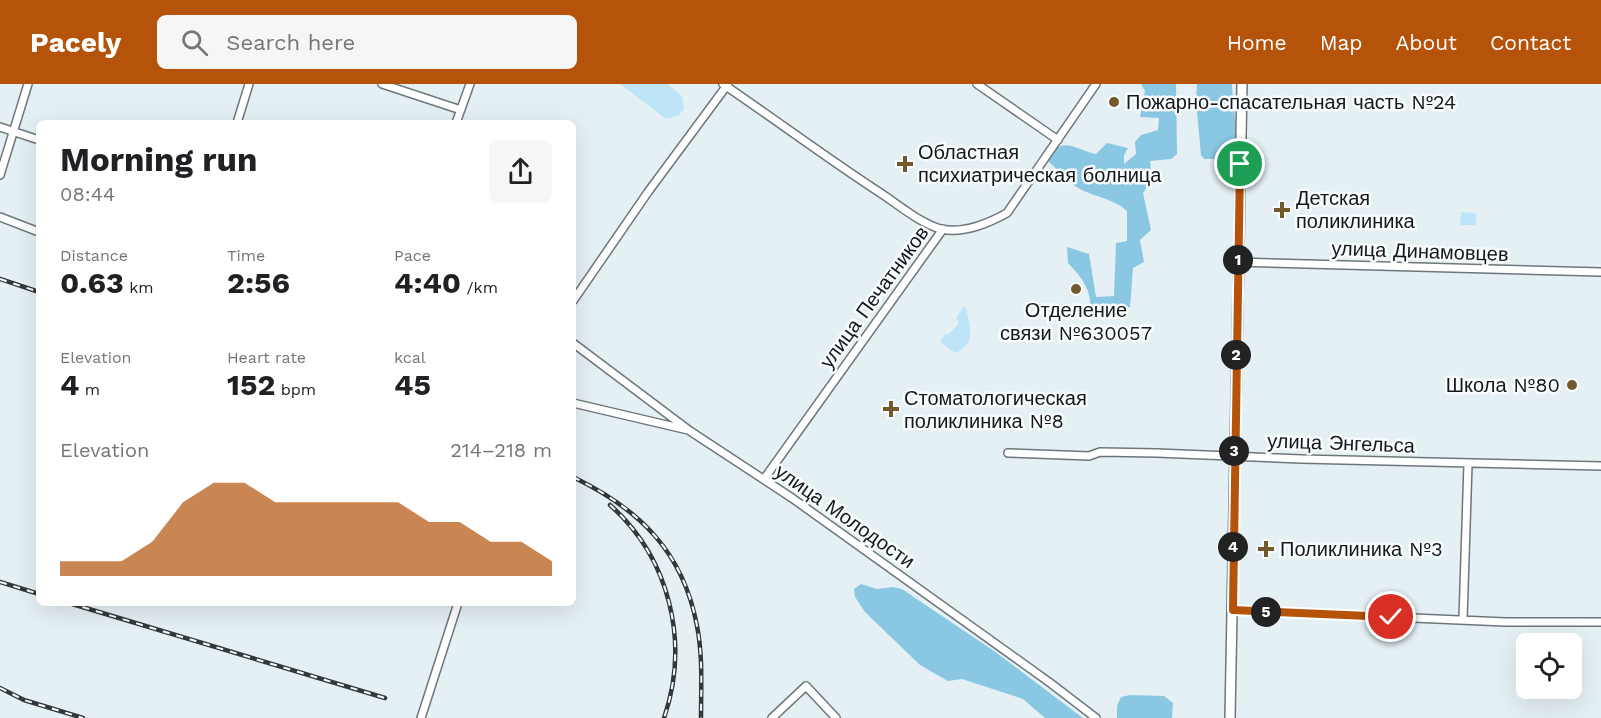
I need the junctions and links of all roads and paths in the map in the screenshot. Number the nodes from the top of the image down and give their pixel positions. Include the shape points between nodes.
1 (28, 84) edge
2 (249, 84) edge
3 (382, 84) edge
4 (470, 84) edge
5 (977, 84) edge
6 (1096, 84) edge
7 (1242, 84) edge
8 (726, 85) edge
9 (461, 110) junction
10 (238, 120) edge
11 (457, 120) edge
12 (0, 128) edge
13 (13, 132) junction
14 (36, 139) edge
15 (1058, 141) junction
16 (0, 175) edge
17 (0, 217) edge
18 (943, 229) junction
19 (36, 231) edge
20 (1238, 262) junction
21 (1601, 272) edge
22 (576, 297) edge
23 (576, 346) edge
24 (576, 404) edge
25 (690, 431) junction
26 (1008, 453) dead end
27 (1234, 456) junction
28 (1468, 464) junction
29 (1601, 466) edge
30 (764, 479) junction
31 (457, 606) edge
32 (1233, 610) junction
33 (1463, 619) junction
34 (1601, 622) edge
35 (421, 718) edge
36 (772, 718) edge
37 (836, 718) edge
38 (1096, 718) edge
39 (1230, 718) edge

1 - 13 street
2 - 10 street
3 - 9 street
4 - 9 street
5 - 15 street
6 - 15 street, улица Печатников
7 - 20 main road
8 - 18 street via 858,178 926,223
8 - 22 street
9 - 11 street
12 - 13 street
13 - 14 street
13 - 16 street
15 - 18 street, улица Печатников via 1007,213 978,226
17 - 19 street
18 - 30 street, улица Печатников
20 - 21 street, улица Динамовцев
20 - 27 main road
23 - 25 street, улица Молодости
24 - 25 street
25 - 30 street, улица Молодости
26 - 27 street, улица Энгельса
27 - 28 street, улица Энгельса
27 - 32 main road
28 - 29 street, улица Энгельса
28 - 33 street
30 - 38 street, улица Молодости
31 - 35 street
32 - 33 street
32 - 39 main road
33 - 34 street
36 - 37 street via 806,686

